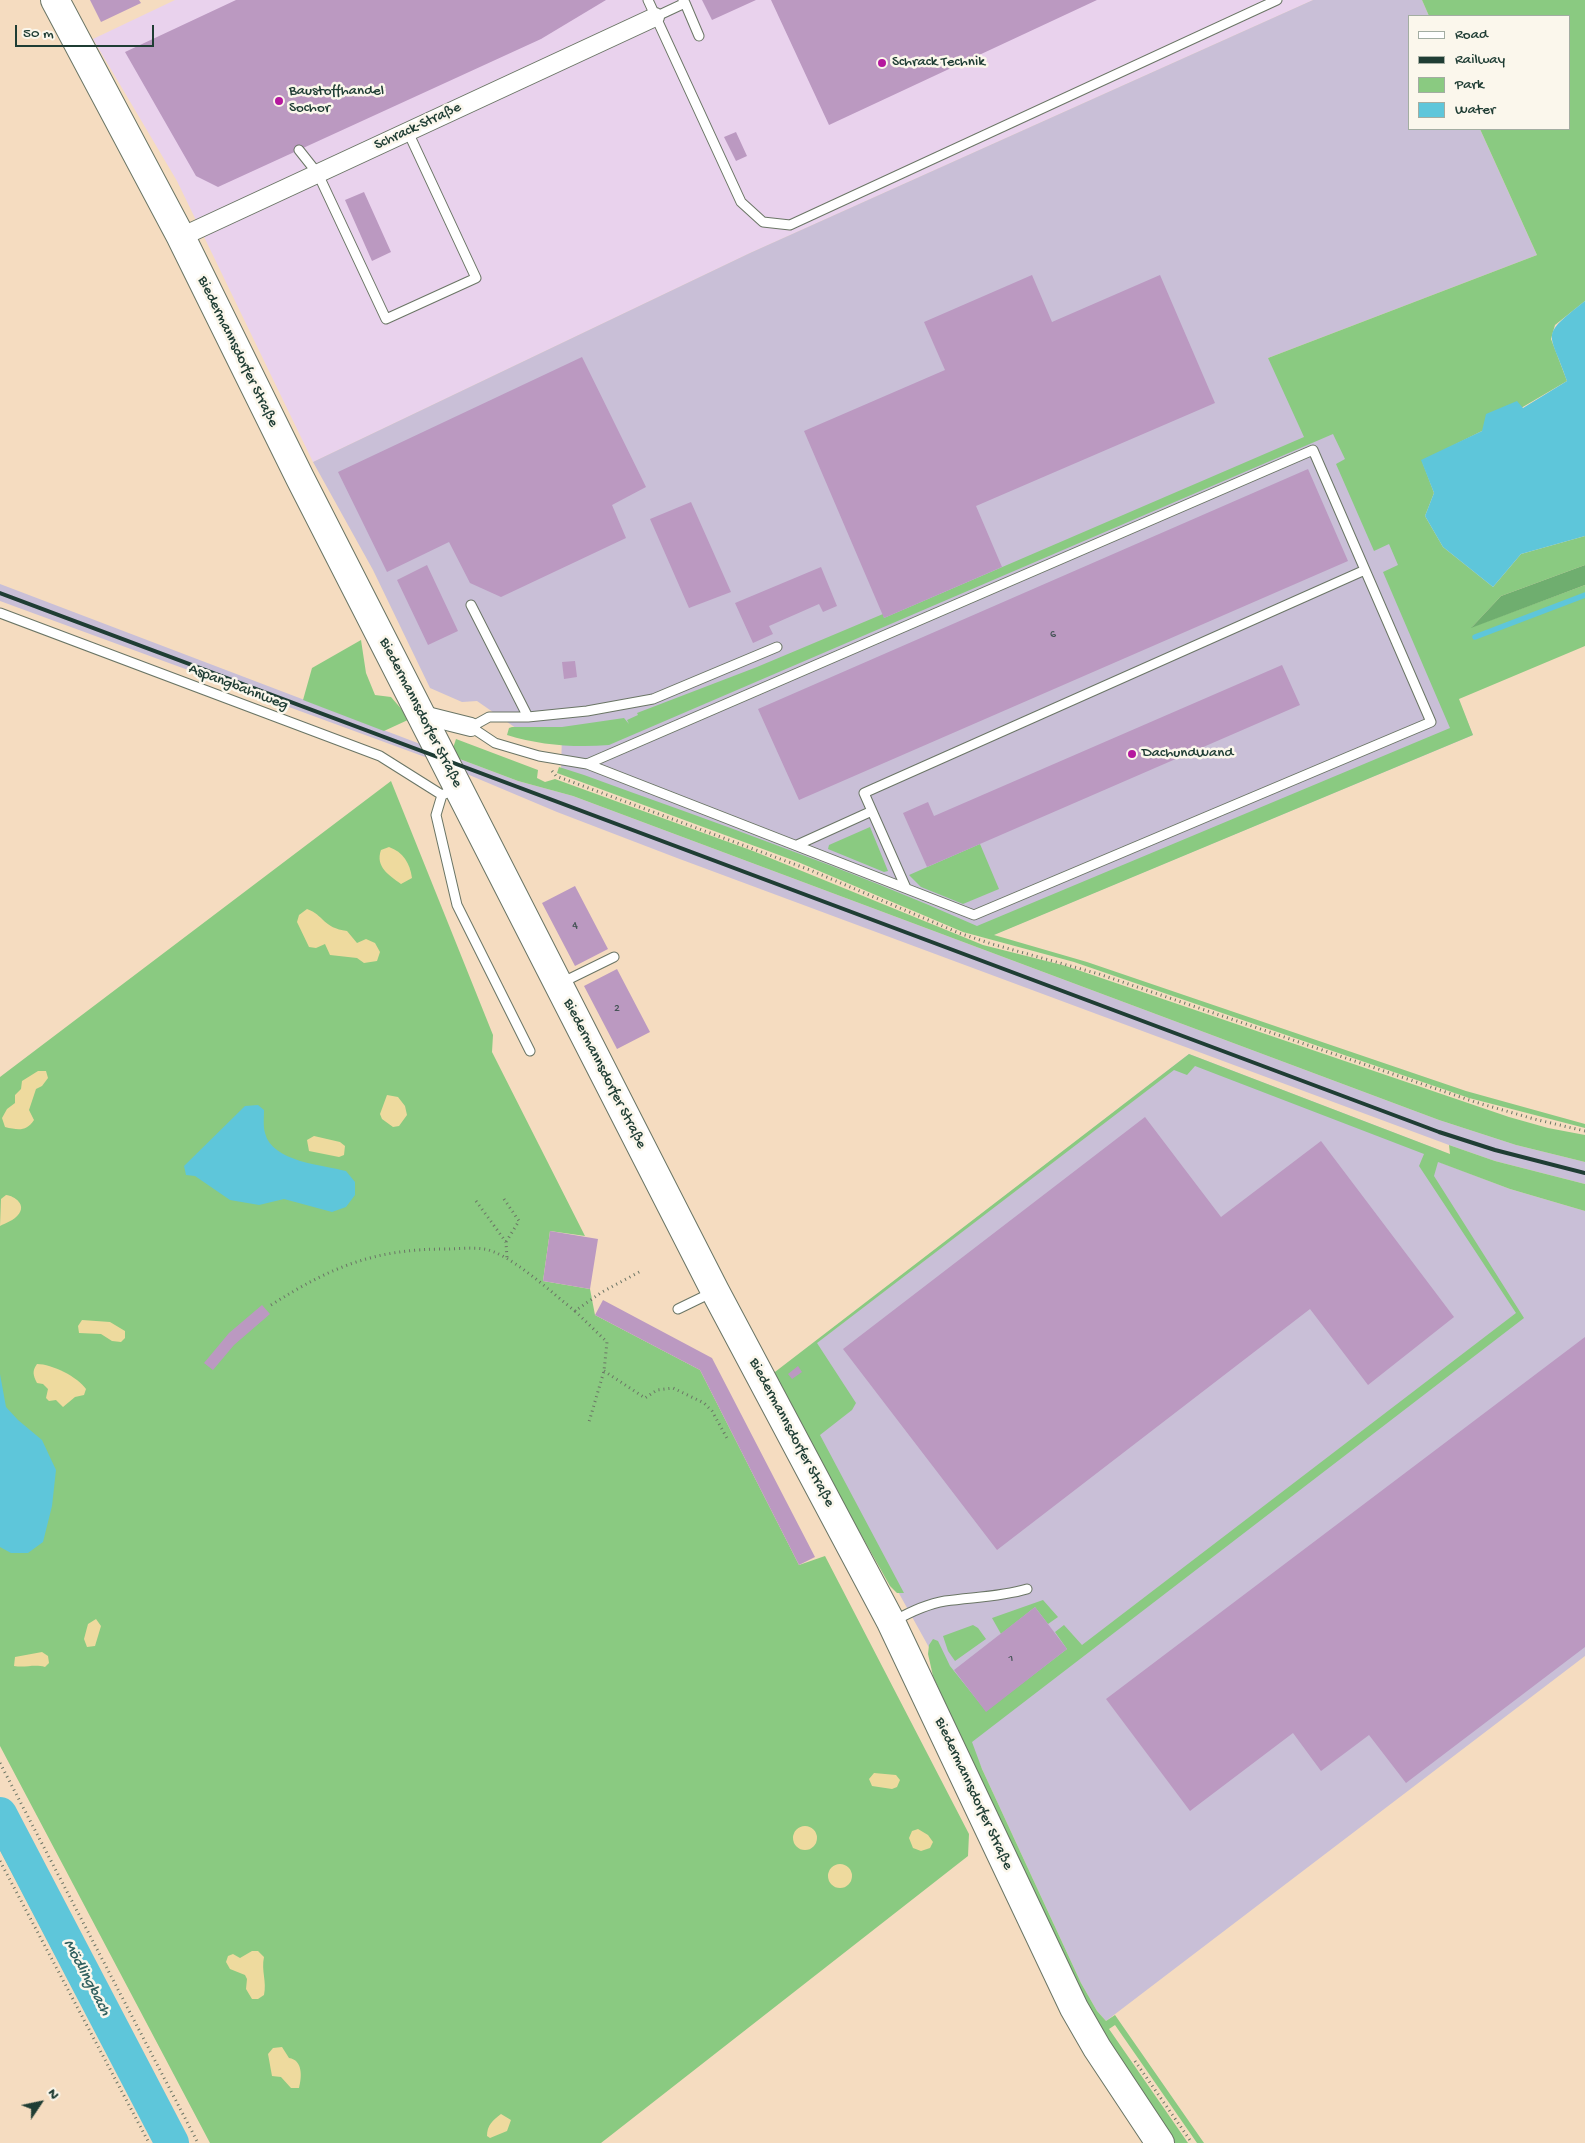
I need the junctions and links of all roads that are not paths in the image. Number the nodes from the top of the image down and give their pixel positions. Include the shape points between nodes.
1 (55, 0) edge
2 (648, 0) edge
3 (1278, 0) edge
4 (684, 2) edge
5 (655, 16) junction
6 (699, 36) dead end
7 (408, 132) junction
8 (298, 150) dead end
9 (318, 174) junction
10 (181, 238) junction
11 (1365, 570) junction
12 (471, 606) dead end
13 (0, 612) edge
14 (776, 647) dead end
15 (423, 715) junction
16 (528, 717) junction
17 (471, 727) junction
18 (587, 764) junction
19 (450, 792) junction
20 (872, 811) junction
21 (797, 845) junction
22 (906, 888) junction
23 (614, 957) dead end
24 (558, 984) junction
25 (530, 1051) dead end
26 (715, 1291) junction
27 (678, 1309) dead end
28 (1027, 1589) dead end
29 (891, 1622) junction
30 (1160, 2143) edge

1 - 10 main road, Biedermannsdorfer Straße
2 - 5 lane
3 - 5 lane via 790,225 763,222 741,202
4 - 5 lane
4 - 6 lane
5 - 7 street, Schrack-Straße
7 - 9 street, Schrack-Straße
7 - 9 lane via 476,278 386,319
8 - 9 lane
9 - 10 street, Schrack-Straße
10 - 15 main road, Biedermannsdorfer Straße
11 - 18 lane via 1313,450
11 - 20 lane via 864,793
11 - 22 lane via 1431,722 974,915
12 - 16 lane
13 - 19 lane, Aspangbahnweg via 380,756
14 - 16 lane via 653,699
15 - 17 street
15 - 19 main road, Biedermannsdorfer Straße
16 - 17 lane via 489,717
17 - 18 lane via 495,744
18 - 21 lane
19 - 24 main road, Biedermannsdorfer Straße
19 - 25 lane via 436,815 457,905
20 - 21 lane
20 - 22 lane
21 - 22 lane
23 - 24 lane
24 - 26 main road, Biedermannsdorfer Straße
26 - 27 lane
26 - 29 main road, Biedermannsdorfer Straße
28 - 29 lane via 999,1596 944,1601
29 - 30 main road, Biedermannsdorfer Straße via 1074,2008

